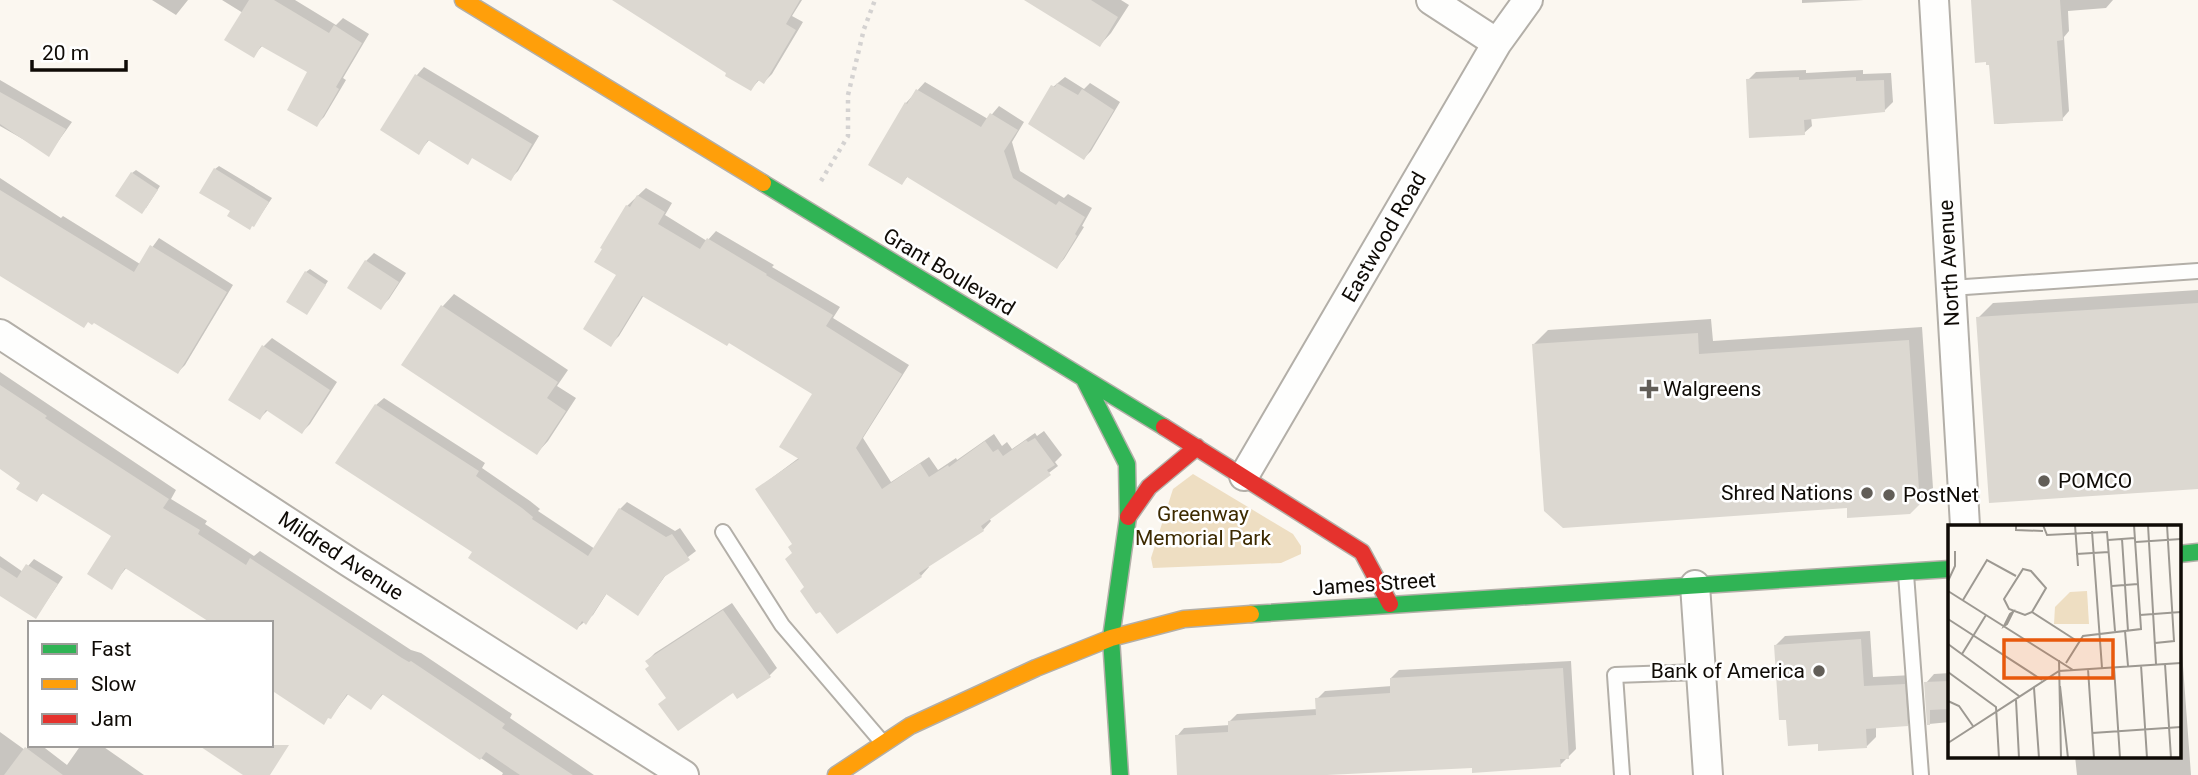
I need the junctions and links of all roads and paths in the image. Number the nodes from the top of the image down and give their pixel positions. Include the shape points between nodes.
1 (463, 0) edge
2 (875, 0) edge
3 (1431, 0) edge
4 (1528, 0) edge
5 (1934, 0) edge
6 (1497, 43) junction
7 (804, 208) junction
8 (2198, 271) edge
9 (1951, 288) junction
10 (0, 334) edge
11 (1084, 379) junction
12 (1197, 447) junction
13 (1244, 476) junction
14 (1128, 517) junction
15 (1965, 525) edge
16 (723, 532) dead end
17 (2198, 552) edge
18 (2180, 554) edge
19 (1948, 569) edge
20 (1906, 572) junction
21 (1695, 585) junction
22 (1390, 604) junction
23 (1111, 638) junction
24 (1701, 672) junction
25 (883, 743) junction
26 (684, 775) edge
27 (835, 775) edge
28 (1119, 775) edge
29 (1622, 775) edge
30 (1708, 775) edge
31 (1921, 775) edge

1 - 7 street, Grant Boulevard
2 - 7 path via 848,95 848,136
3 - 6 street
4 - 6 street, Eastwood Road
5 - 9 street, North Avenue
6 - 13 street, Eastwood Road
7 - 11 street, Grant Boulevard
8 - 9 lane
9 - 15 street, North Avenue
10 - 26 street, Mildred Avenue
11 - 12 street, Grant Boulevard
11 - 14 street via 1127,464
12 - 13 street, Grant Boulevard
12 - 14 street via 1149,487
13 - 22 street, Grant Boulevard via 1362,552
14 - 23 street
16 - 25 lane via 782,625
17 - 18 street
19 - 20 street, James Street
20 - 21 street, James Street
20 - 31 lane
21 - 22 street, James Street
21 - 24 street
22 - 23 street, James Street via 1184,619
23 - 25 street, James Street via 1023,673
23 - 28 street
24 - 29 lane via 1615,676
24 - 30 street
25 - 27 street, James Street

